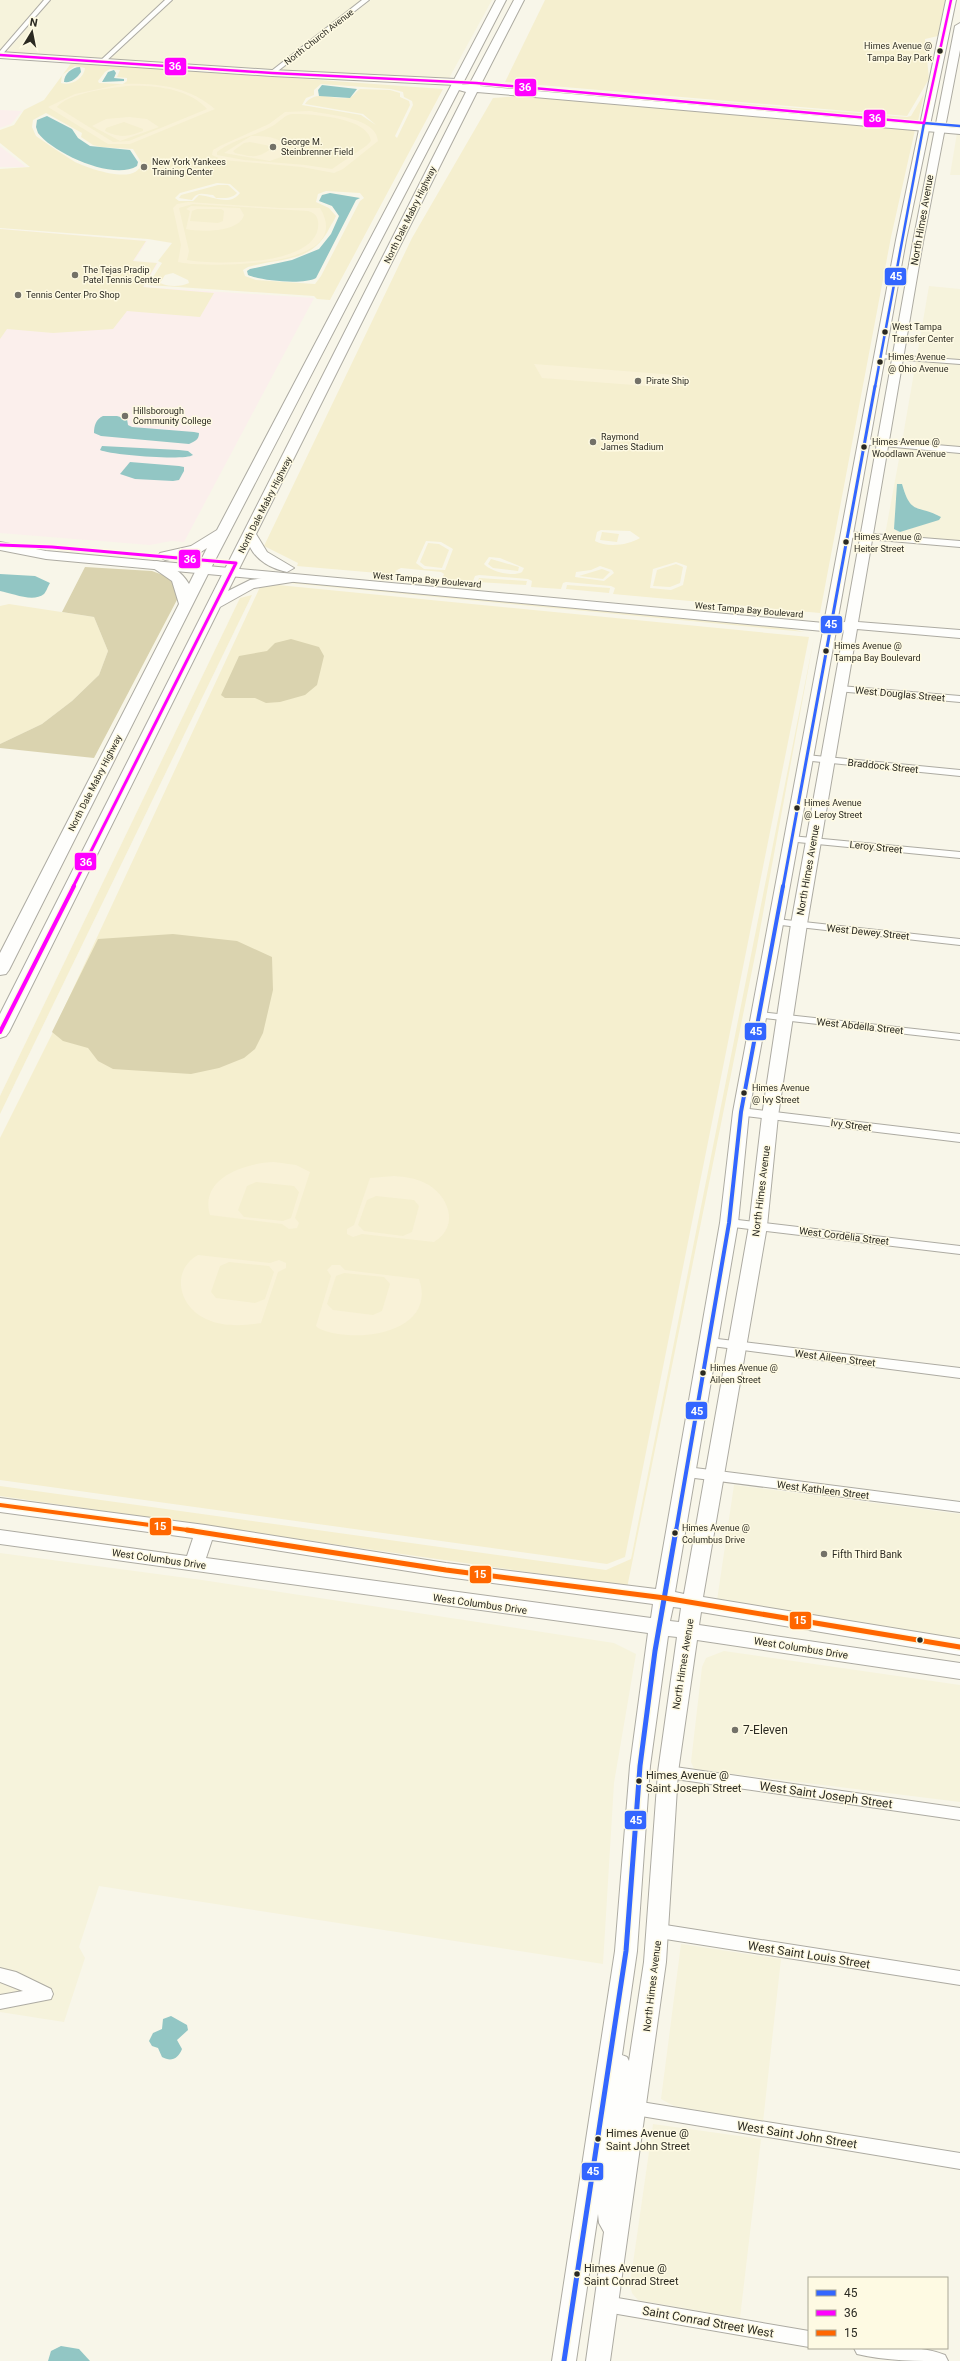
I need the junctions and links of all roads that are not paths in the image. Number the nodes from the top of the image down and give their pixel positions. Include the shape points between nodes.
1 (47, 0) edge
2 (170, 0) edge
3 (366, 0) edge
4 (500, 0) edge
5 (519, 0) edge
6 (951, 0) edge
7 (960, 26) edge
8 (959, 39) edge
9 (0, 55) edge
10 (102, 62) junction
11 (272, 73) junction
12 (455, 85) junction
13 (475, 86) junction
14 (522, 94) junction
15 (464, 108) junction
16 (924, 126) junction
17 (960, 126) edge
18 (939, 127) junction
19 (960, 131) edge
20 (897, 266) junction
21 (914, 267) junction
22 (349, 291) junction
23 (371, 293) junction
24 (880, 356) junction
25 (898, 357) junction
26 (960, 362) edge
27 (864, 442) junction
28 (883, 444) junction
29 (960, 450) edge
30 (222, 532) junction
31 (250, 535) junction
32 (847, 535) junction
33 (866, 536) junction
34 (960, 544) edge
35 (0, 546) edge
36 (160, 561) junction
37 (205, 565) junction
38 (234, 568) junction
39 (290, 573) junction
40 (186, 604) junction
41 (216, 604) junction
42 (698, 610) junction
43 (777, 622) junction
44 (831, 623) junction
45 (852, 625) junction
46 (960, 634) edge
47 (827, 646) junction
48 (840, 689) junction
49 (960, 699) edge
50 (806, 758) junction
51 (828, 760) junction
52 (960, 773) edge
53 (791, 839) junction
54 (814, 841) junction
55 (960, 855) edge
56 (46, 880) junction
57 (75, 883) junction
58 (776, 922) junction
59 (799, 924) junction
60 (960, 942) edge
61 (769, 960) junction
62 (793, 962) junction
63 (0, 970) edge
64 (760, 1015) junction
65 (784, 1018) junction
66 (0, 1032) edge
67 (960, 1037) edge
68 (741, 1112) junction
69 (770, 1116) junction
70 (960, 1138) edge
71 (729, 1223) junction
72 (758, 1226) junction
73 (960, 1250) edge
74 (709, 1342) junction
75 (736, 1345) junction
76 (960, 1373) edge
77 (687, 1472) junction
78 (714, 1476) junction
79 (0, 1505) edge
80 (960, 1508) edge
81 (205, 1532) junction
82 (0, 1537) edge
83 (194, 1564) junction
84 (665, 1598) junction
85 (692, 1603) junction
86 (659, 1627) junction
87 (688, 1630) junction
88 (960, 1646) edge
89 (960, 1670) edge
90 (668, 1772) junction
91 (960, 1814) edge
92 (659, 1931) junction
93 (626, 1951) junction
94 (0, 1975) edge
95 (960, 1978) edge
96 (0, 2002) edge
97 (603, 2108) junction
98 (635, 2108) junction
99 (960, 2161) edge
100 (615, 2243) junction
101 (606, 2304) junction
102 (808, 2339) edge
103 (869, 2349) edge
104 (564, 2361) edge
105 (598, 2361) edge
106 (939, 2361) edge

1 - 9 street
2 - 10 street
3 - 11 street, North Church Avenue
4 - 12 main road, North Dale Mabry Highway
5 - 13 main road, North Dale Mabry Highway
6 - 16 street, North Himes Avenue
7 - 8 street, North Himes Avenue
8 - 18 street, North Himes Avenue
9 - 10 street
10 - 11 street
11 - 12 street
12 - 13 main road
12 - 22 main road, North Dale Mabry Highway
13 - 14 main road
13 - 15 main road, North Dale Mabry Highway
13 - 16 main road via 626,96
14 - 15 main road via 487,97
14 - 16 main road via 743,114
15 - 23 main road, North Dale Mabry Highway
16 - 18 main road
16 - 20 street, North Himes Avenue
17 - 18 main road
18 - 19 main road
18 - 21 street, North Himes Avenue
20 - 21 street
20 - 24 street, North Himes Avenue
21 - 25 street, North Himes Avenue
22 - 23 main road
22 - 30 main road, North Dale Mabry Highway
23 - 31 main road, North Dale Mabry Highway
24 - 25 street
24 - 27 street, North Himes Avenue
25 - 26 street
25 - 28 street, North Himes Avenue
27 - 28 street
27 - 32 street, North Himes Avenue
28 - 29 street
28 - 33 street, North Himes Avenue
30 - 36 main road via 196,549
30 - 37 main road, North Dale Mabry Highway
31 - 38 main road, North Dale Mabry Highway
31 - 39 main road via 261,555
32 - 33 street
32 - 44 street, North Himes Avenue
33 - 34 street
33 - 45 street, North Himes Avenue
35 - 36 street, West Tampa Bay Boulevard via 46,555
36 - 37 street, West Tampa Bay Boulevard
36 - 40 main road via 182,582
37 - 38 street, West Tampa Bay Boulevard
37 - 40 main road, North Dale Mabry Highway
38 - 39 street, West Tampa Bay Boulevard
38 - 41 main road, North Dale Mabry Highway
39 - 41 main road via 250,584
39 - 42 street, West Tampa Bay Boulevard
40 - 56 main road, North Dale Mabry Highway
41 - 57 main road, North Dale Mabry Highway
42 - 43 street, West Tampa Bay Boulevard
42 - 44 street, West Tampa Bay Boulevard
43 - 44 street, West Tampa Bay Boulevard
43 - 47 street via 808,629 818,635
44 - 45 street, West Tampa Bay Boulevard
44 - 47 street, North Himes Avenue
45 - 46 street, West Tampa Bay Boulevard
45 - 48 street, North Himes Avenue
47 - 50 street, North Himes Avenue
48 - 49 street, West Douglas Street
48 - 51 street, North Himes Avenue
50 - 51 street, Braddock Street
50 - 53 street, North Himes Avenue
51 - 52 street, Braddock Street
51 - 54 street, North Himes Avenue
53 - 54 street, Leroy Street
53 - 58 street, North Himes Avenue
54 - 55 street, Leroy Street
54 - 59 street, North Himes Avenue
56 - 57 main road
56 - 63 main road, North Dale Mabry Highway
57 - 66 main road, North Dale Mabry Highway
58 - 59 street, West Dewey Street
58 - 61 street, North Himes Avenue
59 - 60 street, West Dewey Street
59 - 62 street, North Himes Avenue
61 - 62 street
61 - 64 street, North Himes Avenue
62 - 65 street, North Himes Avenue
64 - 65 street, West Abdella Street
64 - 68 street, North Himes Avenue
65 - 67 street, West Abdella Street
65 - 69 street, North Himes Avenue
68 - 69 street, Ivy Street
68 - 71 street, North Himes Avenue
69 - 70 street, Ivy Street
69 - 72 street, North Himes Avenue
71 - 72 street, West Cordelia Street
71 - 74 street, North Himes Avenue
72 - 73 street, West Cordelia Street
72 - 75 street, North Himes Avenue
74 - 75 street, West Aileen Street
74 - 77 street, North Himes Avenue
75 - 76 street, West Aileen Street
75 - 78 street, North Himes Avenue
77 - 78 street, West Kathleen Street
77 - 84 street, North Himes Avenue
78 - 80 street, West Kathleen Street
78 - 85 street, North Himes Avenue
79 - 81 street
81 - 83 street
81 - 84 street via 446,1570
82 - 83 street, West Columbus Drive
83 - 86 street, West Columbus Drive
84 - 85 street
84 - 86 street, North Himes Avenue
85 - 87 street, North Himes Avenue
85 - 88 street
86 - 87 street, West Columbus Drive
86 - 93 street, North Himes Avenue via 640,1766
87 - 89 street, West Columbus Drive
87 - 90 street, North Himes Avenue
90 - 91 street, West Saint Joseph Street
90 - 92 street, North Himes Avenue
92 - 95 street, West Saint Louis Street
92 - 98 street, North Himes Avenue
93 - 97 street, North Himes Avenue
93 - 98 street via 630,1983 617,2078 622,2096
94 - 96 street via 10,1976 45,1994
97 - 100 street via 613,2118 616,2138 609,2193
97 - 104 street, North Himes Avenue
98 - 99 street, West Saint John Street
98 - 100 street, North Himes Avenue
100 - 101 street, North Himes Avenue
101 - 102 street, Saint Conrad Street West
101 - 105 street, North Himes Avenue
103 - 106 street

